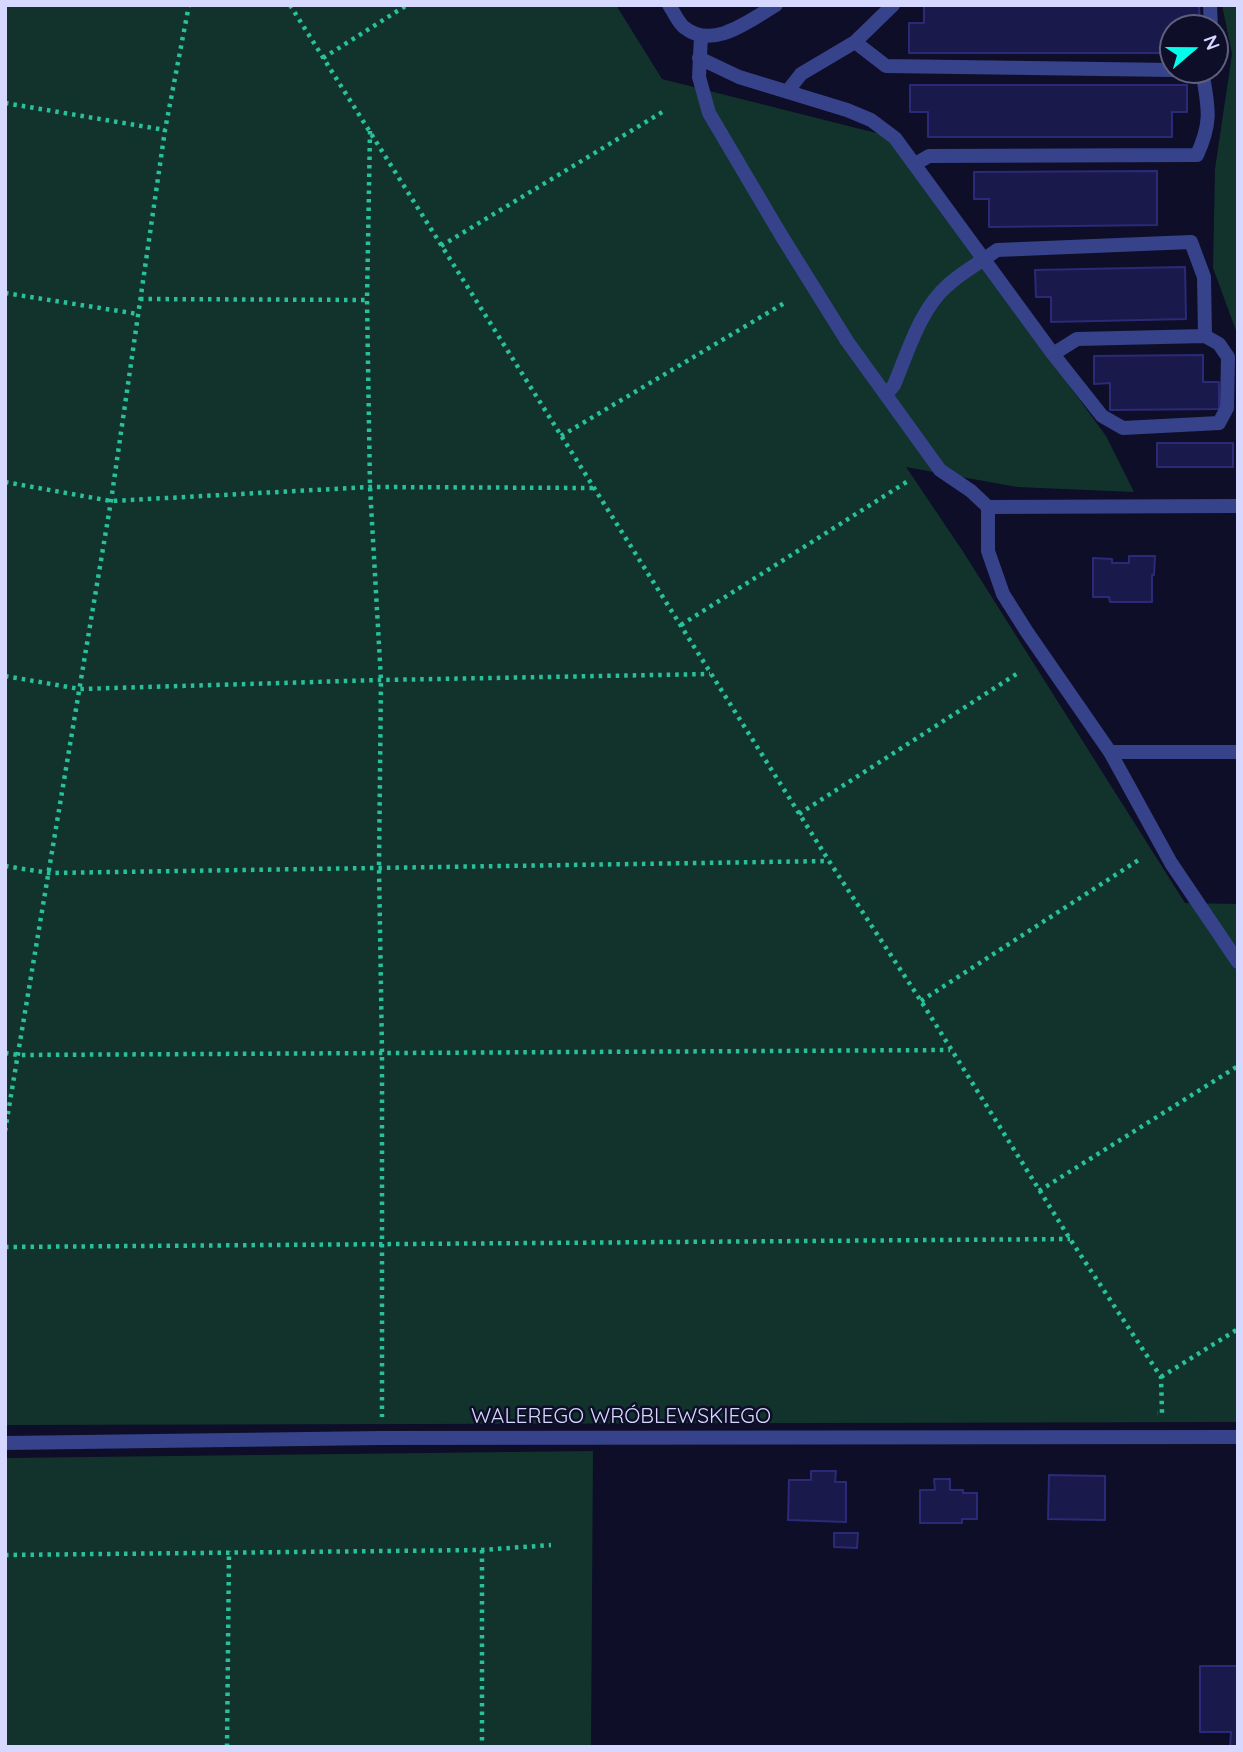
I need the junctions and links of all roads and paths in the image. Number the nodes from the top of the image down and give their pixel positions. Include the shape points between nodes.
1 (189, 5) edge
2 (290, 5) edge
3 (407, 5) edge
4 (669, 5) edge
5 (776, 5) edge
6 (893, 5) edge
7 (701, 36) junction
8 (855, 42) junction
9 (323, 58) junction
10 (699, 58) junction
11 (1159, 69) edge
12 (1205, 84) edge
13 (788, 92) junction
14 (5, 103) edge
15 (664, 111) dead end
16 (165, 130) junction
17 (370, 130) junction
18 (915, 164) junction
19 (441, 246) junction
20 (983, 260) junction
21 (5, 293) edge
22 (140, 299) junction
23 (367, 300) junction
24 (786, 302) dead end
25 (138, 314) junction
26 (1205, 337) junction
27 (1053, 354) junction
28 (886, 395) junction
29 (561, 436) junction
30 (908, 481) dead end
31 (5, 482) edge
32 (370, 487) junction
33 (593, 488) junction
34 (111, 501) junction
35 (1238, 506) edge
36 (988, 507) junction
37 (681, 625) junction
38 (1018, 673) dead end
39 (710, 674) junction
40 (5, 676) edge
41 (381, 680) junction
42 (79, 689) junction
43 (1110, 752) junction
44 (1238, 752) edge
45 (799, 814) junction
46 (1140, 859) dead end
47 (829, 861) junction
48 (5, 866) edge
49 (379, 867) junction
50 (49, 873) junction
51 (1238, 962) edge
52 (921, 1001) junction
53 (951, 1050) junction
54 (382, 1052) junction
55 (5, 1053) edge
56 (18, 1055) junction
57 (1238, 1066) edge
58 (5, 1131) edge
59 (1039, 1191) junction
60 (1070, 1239) junction
61 (381, 1243) junction
62 (5, 1247) edge
63 (1238, 1329) edge
64 (1161, 1377) junction
65 (1162, 1413) dead end
66 (382, 1418) dead end
67 (1238, 1437) edge
68 (5, 1443) edge
69 (551, 1545) dead end
70 (482, 1550) junction
71 (229, 1551) junction
72 (5, 1555) edge
73 (227, 1747) edge
74 (482, 1747) edge

1 - 16 path
2 - 9 path
3 - 9 path
4 - 7 street via 684,27
5 - 7 street via 725,34
6 - 8 street
7 - 10 street
8 - 11 street via 886,66
8 - 13 street via 801,74
9 - 17 path
10 - 13 street via 739,78
10 - 28 street via 709,113 847,341
12 - 18 street via 1207,134 1197,155 929,156
13 - 18 street via 872,120 895,138
14 - 16 path
15 - 19 path
16 - 22 path
17 - 19 path
17 - 23 path
18 - 20 street
19 - 29 path
20 - 26 street via 997,250 1191,242 1203,277
20 - 27 street
20 - 28 street via 948,285 929,307
21 - 25 path
22 - 23 path
22 - 25 path
23 - 32 path
24 - 29 path
25 - 34 path
26 - 27 street via 1077,339
26 - 27 street via 1219,344 1228,357 1227,408 1219,423 1123,428 1102,416
28 - 36 street via 940,470
29 - 33 path
30 - 37 path
31 - 34 path
32 - 33 path
32 - 34 path
32 - 41 path
33 - 37 path
34 - 42 path
35 - 36 street
36 - 43 street via 988,551 1003,594
37 - 39 path
38 - 45 path
39 - 41 path
39 - 45 path
40 - 42 path
41 - 42 path
41 - 49 path
42 - 50 path
43 - 44 street
43 - 51 street via 1171,863
45 - 47 path
46 - 52 path
47 - 49 path
47 - 52 path
48 - 50 path
49 - 50 path
49 - 54 path
50 - 56 path
52 - 53 path
53 - 54 path
53 - 59 path
54 - 56 path
54 - 61 path
55 - 56 path
56 - 58 path
57 - 59 path
59 - 60 path
60 - 61 path
60 - 64 path
61 - 62 path
61 - 66 path
63 - 64 path
64 - 65 path
67 - 68 street, WALEREGO WRÓBLEWSKIEGO
69 - 70 path
70 - 71 path
70 - 74 path
71 - 72 path
71 - 73 path

